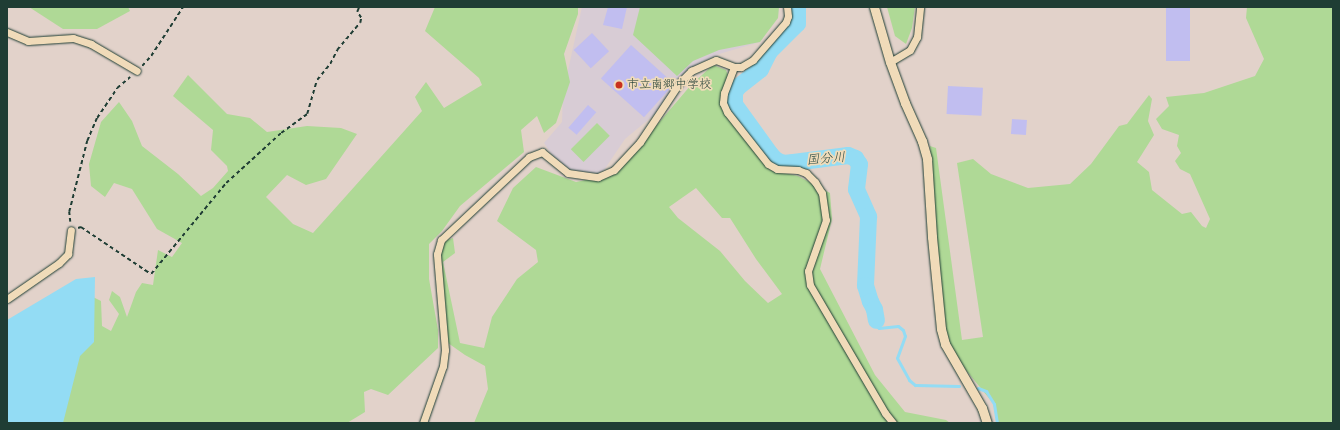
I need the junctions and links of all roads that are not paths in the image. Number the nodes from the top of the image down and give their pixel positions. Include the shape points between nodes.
1 (787, 7) edge
2 (874, 7) edge
3 (920, 7) edge
4 (7, 32) edge
5 (890, 62) junction
6 (734, 67) junction
7 (137, 71) road end
8 (71, 230) road end
9 (7, 298) edge
10 (424, 423) edge
11 (893, 423) edge
12 (987, 423) edge

1 - 6 street via 786,22 757,55 741,67
2 - 5 street
3 - 5 street via 917,37 910,50
4 - 7 street via 28,41 72,38 91,44
5 - 12 street via 928,159 932,237 941,329 945,344 982,408
6 - 10 street via 716,60 692,71 680,82 640,142 614,170 598,177 568,173 542,152 529,157 441,240 437,254 445,350 443,366
6 - 11 street via 724,93 723,103 727,112 768,164 777,169 806,173 822,193 826,220 808,271 810,285
8 - 9 street via 68,254 59,263

